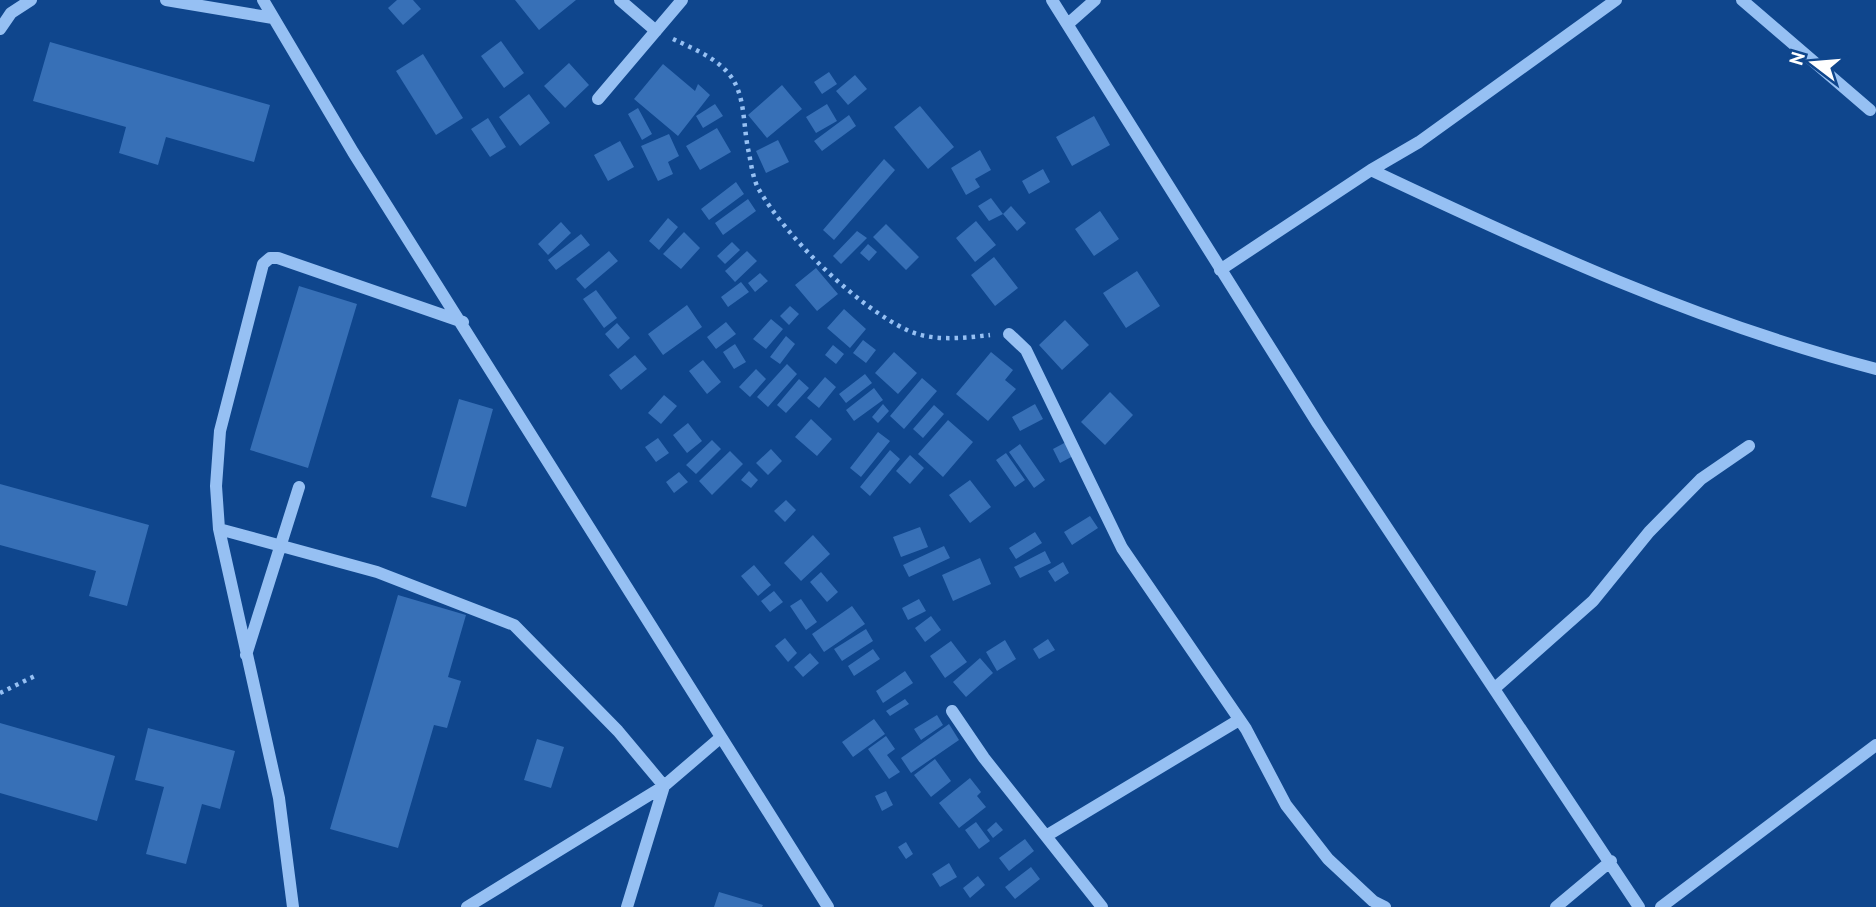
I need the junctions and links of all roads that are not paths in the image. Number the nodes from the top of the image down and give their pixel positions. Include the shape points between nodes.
1 (31, 0) edge
2 (166, 0) edge
3 (263, 0) edge
4 (620, 0) edge
5 (682, 0) edge
6 (1052, 0) edge
7 (1095, 0) edge
8 (1616, 0) edge
9 (1742, 0) edge
10 (273, 18) junction
11 (1069, 23) junction
12 (0, 29) edge
13 (656, 31) junction
14 (598, 99) dead end
15 (1870, 110) dead end
16 (1371, 170) junction
17 (1220, 270) junction
18 (463, 322) junction
19 (1009, 334) road end
20 (1876, 369) edge
21 (1749, 446) dead end
22 (299, 487) dead end
23 (219, 529) junction
24 (283, 547) junction
25 (245, 655) junction
26 (1495, 688) junction
27 (952, 711) dead end
28 (1239, 720) junction
29 (720, 738) junction
30 (1876, 746) edge
31 (664, 786) junction
32 (1046, 836) junction
33 (1611, 860) junction
34 (293, 907) edge
35 (467, 907) edge
36 (627, 907) edge
37 (828, 907) edge
38 (1102, 907) edge
39 (1385, 907) edge
40 (1556, 907) edge
41 (1639, 907) edge
42 (1661, 907) edge

1 - 12 street via 11,13
2 - 10 street
3 - 10 street
4 - 13 street
5 - 13 street
6 - 11 street
7 - 11 street
8 - 16 street via 1419,142
9 - 15 street
10 - 18 street
11 - 17 street
13 - 14 street
16 - 17 street
16 - 20 street via 1636,291 1788,346
17 - 26 street
18 - 23 street via 270,258 263,264 219,431
18 - 29 street
19 - 28 street via 1026,350 1122,548
21 - 26 street via 1700,479 1593,601
22 - 24 street
23 - 24 street
23 - 25 street
24 - 25 street
24 - 31 street via 377,572 514,625 618,731
25 - 34 street via 279,798
26 - 33 street
27 - 32 street
28 - 32 street
28 - 39 street via 1294,816 1328,859
29 - 31 street
29 - 37 street
30 - 42 street
31 - 35 street
31 - 36 street
32 - 38 street
33 - 40 street
33 - 41 street

